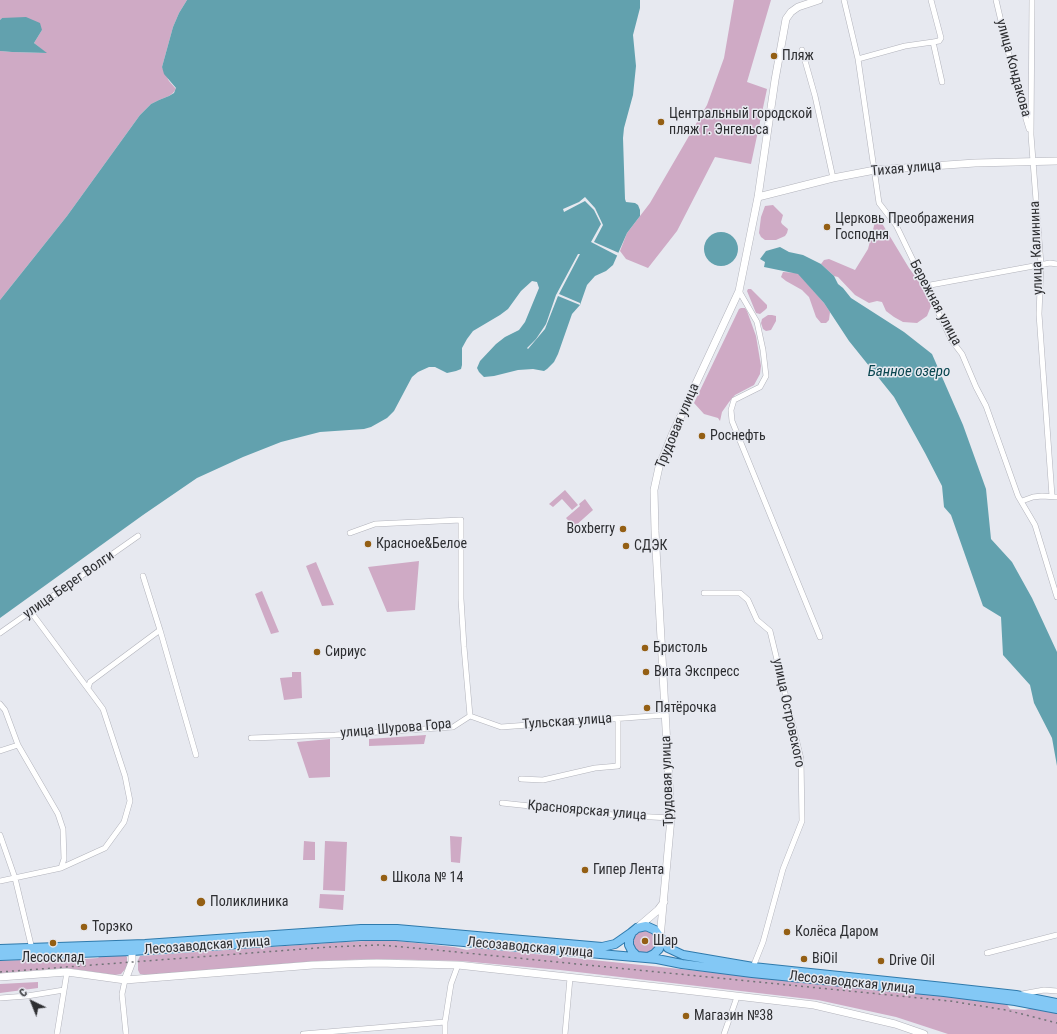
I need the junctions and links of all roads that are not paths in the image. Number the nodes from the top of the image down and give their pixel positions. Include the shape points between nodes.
1 (819, 0) edge
2 (844, 0) edge
3 (931, 0) edge
4 (996, 0) edge
5 (1032, 0) edge
6 (933, 42) junction
7 (802, 50) dead end
8 (858, 59) junction
9 (942, 82) dead end
10 (1031, 135) junction
11 (1033, 161) junction
12 (1057, 161) edge
13 (875, 170) junction
14 (833, 178) junction
15 (758, 198) junction
16 (1057, 264) edge
17 (1041, 265) junction
18 (925, 286) junction
19 (739, 291) junction
20 (1054, 496) edge
21 (1022, 501) junction
22 (350, 533) dead end
23 (138, 536) dead end
24 (143, 576) dead end
25 (704, 593) dead end
26 (1057, 597) edge
27 (31, 612) junction
28 (160, 630) junction
29 (0, 633) edge
30 (820, 637) dead end
31 (88, 688) junction
32 (0, 704) edge
33 (666, 715) junction
34 (470, 716) junction
35 (618, 719) junction
36 (251, 738) dead end
37 (18, 745) junction
38 (0, 751) edge
39 (196, 754) dead end
40 (521, 779) dead end
41 (502, 803) dead end
42 (671, 818) junction
43 (0, 835) edge
44 (60, 868) junction
45 (15, 878) junction
46 (0, 881) edge
47 (664, 901) junction
48 (634, 930) junction
49 (1057, 935) edge
50 (660, 938) junction
51 (0, 949) edge
52 (132, 951) junction
53 (32, 952) junction
54 (987, 953) dead end
55 (0, 956) edge
56 (644, 958) junction
57 (458, 966) junction
58 (752, 967) junction
59 (67, 972) junction
60 (0, 977) edge
61 (570, 978) junction
62 (125, 980) junction
63 (64, 990) junction
64 (1057, 991) edge
65 (737, 997) junction
66 (0, 998) edge
67 (1015, 998) junction
68 (1057, 1003) edge
69 (1057, 1009) edge
70 (445, 1022) junction
71 (57, 1034) edge
72 (126, 1034) edge
73 (303, 1034) edge
74 (445, 1034) edge
75 (564, 1034) edge
76 (724, 1034) edge
77 (924, 1034) edge

1 - 15 main road, Трудовая улица via 798,7 786,19 774,80
2 - 8 street, Бережная улица
3 - 6 street via 941,38
4 - 10 street, улица Кондакова via 1017,89
5 - 10 street, улица Калинина
6 - 8 street via 905,46
6 - 9 street
7 - 14 street
8 - 13 street, Бережная улица
10 - 11 street, улица Калинина
11 - 12 main road, Тихая улица
11 - 13 main road, Тихая улица
11 - 17 street, улица Калинина
13 - 14 main road, Тихая улица
13 - 18 street, Бережная улица via 879,203 896,225
14 - 15 main road, Тихая улица
15 - 19 main road, Трудовая улица
16 - 17 street via 1050,262
17 - 18 street
17 - 20 street, улица Калинина via 1039,314
18 - 21 street, Бережная улица via 952,341 962,354 986,406
19 - 30 street via 757,322 766,376 760,387 734,400 730,410 732,421
19 - 33 main road, Трудовая улица via 672,434 659,467 654,490
20 - 21 street via 1033,497
21 - 26 street, Бережная улица via 1035,525
22 - 34 street, улица Шурова Гора via 375,524 461,520 461,599
23 - 27 street, улица Берег Волги
24 - 28 street
25 - 58 street, улица Островского via 740,593 748,600 757,620 770,631 801,759 802,821 783,869 763,942
27 - 29 street, улица Берег Волги
27 - 31 street
28 - 31 street via 90,682
28 - 39 street
31 - 44 street via 102,709 125,776 130,802 124,822 105,848
32 - 37 street via 5,710
33 - 35 street, Тульская улица
33 - 42 main road, Трудовая улица
34 - 35 street, Тульская улица via 501,727
34 - 36 street, улица Шурова Гора via 453,727
35 - 40 street via 618,766 595,768 543,780
37 - 38 street
37 - 44 street via 60,819 64,837 64,859
41 - 42 street, Красноярская улица
42 - 47 main road, Трудовая улица
43 - 45 street
44 - 45 street
45 - 46 street
45 - 53 street
47 - 48 main road via 658,910
47 - 50 main road, Трудовая улица
48 - 50 main road via 643,926 649,927 655,930
48 - 53 main road, Лесозаводская улица via 615,944 602,948 397,929 361,929
48 - 56 main road via 630,935 629,945 634,954
49 - 54 street
50 - 56 main road via 657,952
50 - 58 main road, Лесозаводская улица via 668,948 680,954
51 - 53 main road, Лесозаводская улица
52 - 53 main road, Лесозаводская улица
52 - 56 main road, Лесозаводская улица via 396,936
52 - 62 main road via 132,962
53 - 55 main road, Лесозаводская улица
56 - 67 main road, Лесозаводская улица via 737,971
57 - 61 main road, Лесозаводская улица
57 - 62 main road, Лесозаводская улица via 313,965
57 - 70 street via 451,984
58 - 67 main road, Лесозаводская улица via 944,986
59 - 60 main road, Лесозаводская улица
59 - 62 main road, Лесозаводская улица
59 - 63 street
61 - 65 main road, Лесозаводская улица
61 - 75 street
62 - 72 street via 122,994
63 - 66 street
63 - 71 street
64 - 67 street via 1044,990
65 - 76 street
65 - 77 main road, Лесозаводская улица via 826,1007
67 - 68 main road, Лесозаводская улица
67 - 69 main road, Лесозаводская улица
70 - 73 street
70 - 74 street

